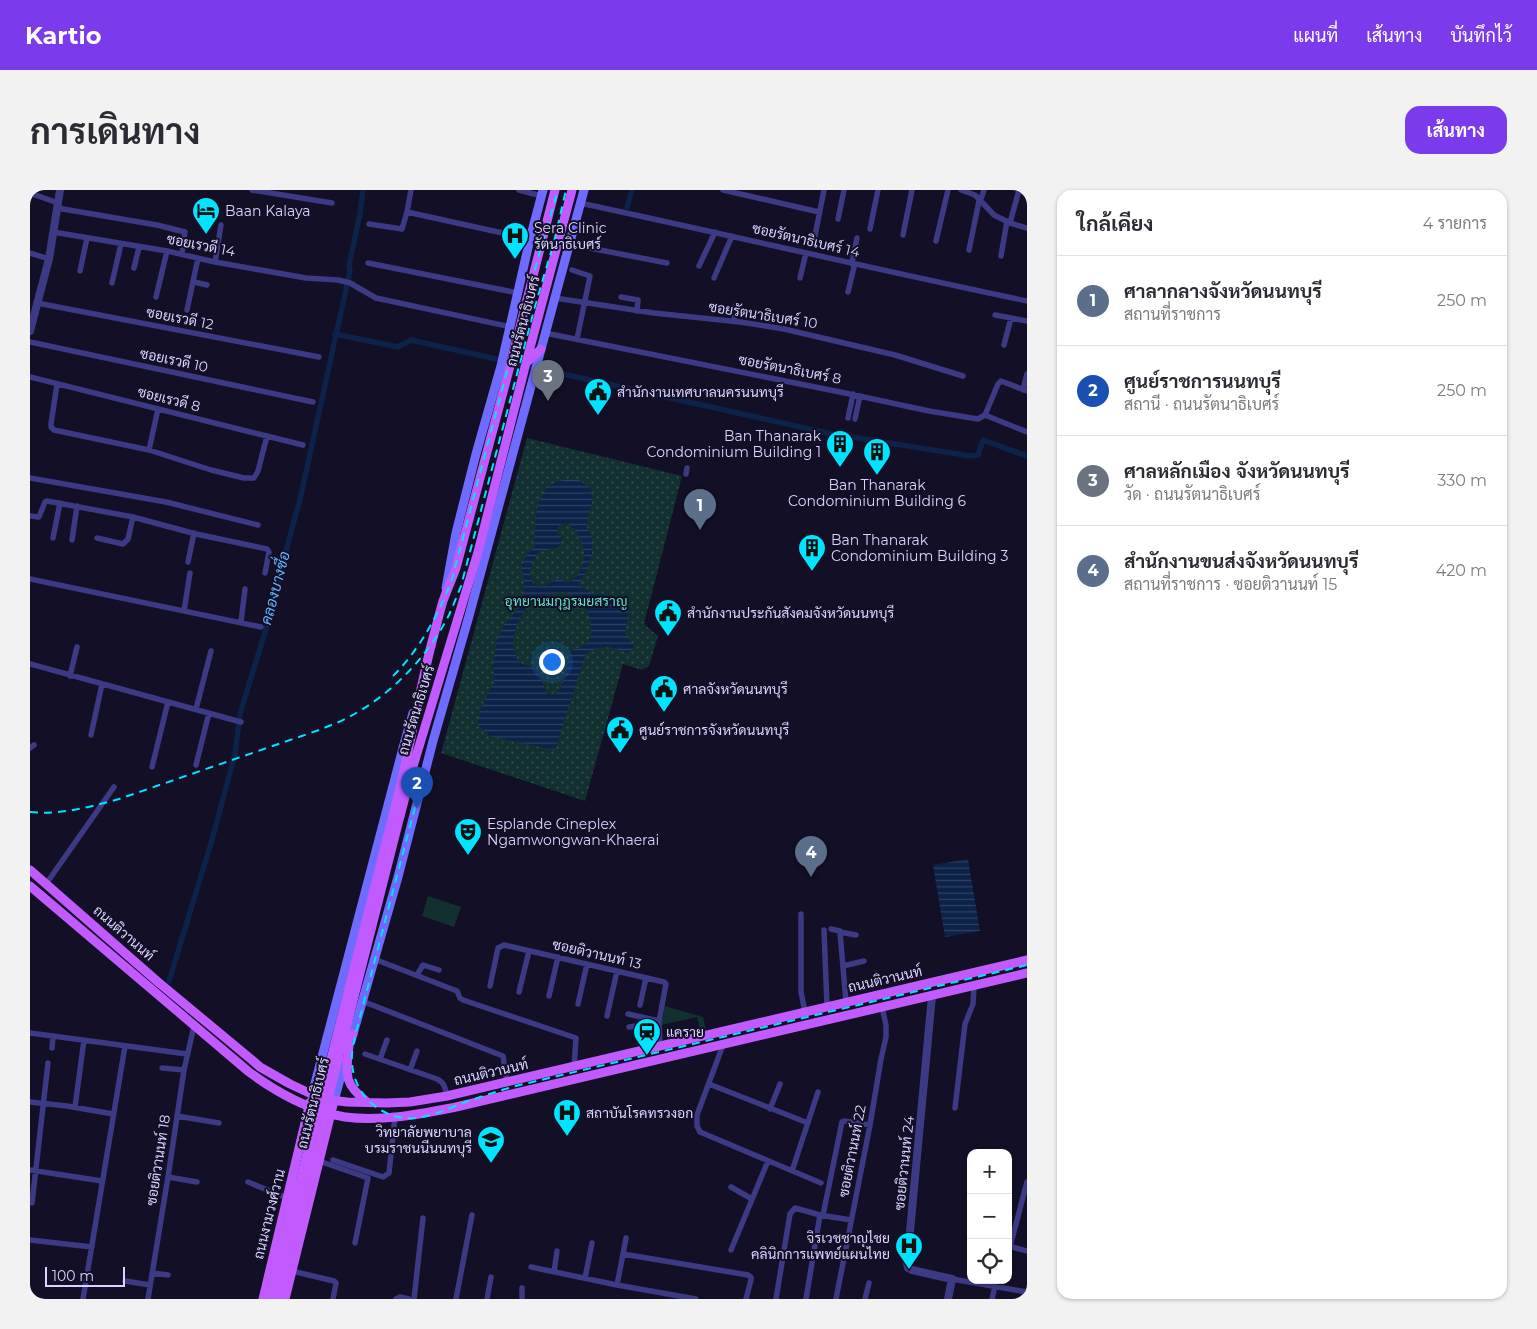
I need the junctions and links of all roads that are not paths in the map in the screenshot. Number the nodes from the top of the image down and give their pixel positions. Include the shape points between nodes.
1 (60, 190) edge
2 (252, 190) edge
3 (411, 190) edge
4 (518, 190) edge
5 (555, 190) edge
6 (572, 190) edge
7 (578, 190) edge
8 (584, 190) edge
9 (723, 190) edge
10 (824, 190) edge
11 (844, 190) edge
12 (878, 190) edge
13 (912, 190) edge
14 (948, 190) edge
15 (961, 190) edge
16 (984, 190) edge
17 (1019, 190) edge
18 (545, 192) edge
19 (30, 193) edge
20 (744, 193) edge
21 (980, 201) junction
22 (332, 203) dead end
23 (580, 203) junction
24 (58, 205) junction
25 (406, 212) junction
26 (819, 212) junction
27 (838, 219) dead end
28 (1008, 222) junction
29 (369, 224) dead end
30 (221, 225) dead end
31 (1027, 228) edge
32 (870, 229) dead end
33 (53, 232) junction
34 (715, 232) junction
35 (903, 235) dead end
36 (732, 236) junction
37 (87, 238) junction
38 (857, 238) dead end
39 (530, 240) junction
40 (814, 241) dead end
41 (936, 241) dead end
42 (121, 244) junction
43 (569, 244) junction
44 (139, 246) junction
45 (969, 250) dead end
46 (167, 251) junction
47 (806, 252) junction
48 (30, 253) edge
49 (182, 254) junction
50 (1001, 256) dead end
51 (198, 258) junction
52 (49, 259) junction
53 (214, 262) junction
54 (368, 263) dead end
55 (666, 263) dead end
56 (852, 264) junction
57 (699, 266) dead end
58 (134, 268) dead end
59 (572, 270) dead end
60 (80, 271) dead end
61 (714, 278) dead end
62 (800, 278) dead end
63 (194, 282) junction
64 (112, 283) dead end
65 (207, 285) dead end
66 (848, 292) dead end
67 (518, 293) junction
68 (156, 297) dead end
69 (621, 297) dead end
70 (555, 298) junction
71 (1027, 301) edge
72 (585, 303) junction
73 (37, 304) junction
74 (736, 305) dead end
75 (187, 310) dead end
76 (637, 311) junction
77 (514, 312) junction
78 (32, 315) edge
79 (995, 315) dead end
80 (1011, 318) junction
81 (734, 321) junction
82 (1027, 321) edge
83 (511, 327) junction
84 (30, 331) edge
85 (544, 336) junction
86 (577, 339) junction
87 (30, 342) edge
88 (1004, 345) dead end
89 (541, 349) junction
90 (319, 356) dead end
91 (507, 362) junction
92 (525, 366) junction
93 (1027, 374) edge
94 (963, 376) dead end
95 (30, 377) edge
96 (57, 384) junction
97 (1025, 391) edge
98 (852, 394) junction
99 (860, 396) junction
100 (313, 402) dead end
101 (158, 409) junction
102 (985, 415) junction
103 (848, 418) dead end
104 (856, 419) dead end
105 (1027, 432) edge
106 (267, 436) junction
107 (303, 445) dead end
108 (149, 450) junction
109 (30, 478) edge
110 (60, 503) junction
111 (78, 506) junction
112 (30, 516) edge
113 (133, 516) junction
114 (258, 525) dead end
115 (194, 533) junction
116 (53, 538) dead end
117 (97, 538) dead end
118 (72, 540) dead end
119 (188, 562) dead end
120 (190, 573) dead end
121 (265, 573) dead end
122 (30, 579) edge
123 (246, 590) dead end
124 (184, 611) junction
125 (240, 622) junction
126 (261, 627) dead end
127 (77, 647) dead end
128 (211, 651) dead end
129 (30, 664) edge
130 (70, 676) junction
131 (102, 684) junction
132 (168, 702) junction
133 (418, 704) junction
134 (196, 709) junction
135 (209, 713) junction
136 (241, 722) dead end
137 (91, 735) dead end
138 (196, 766) dead end
139 (152, 767) dead end
140 (114, 787) dead end
141 (396, 816) junction
142 (30, 870) edge
143 (46, 884) junction
144 (30, 886) edge
145 (801, 914) dead end
146 (840, 931) junction
147 (856, 935) dead end
148 (529, 951) junction
149 (558, 957) junction
150 (374, 959) junction
151 (864, 962) dead end
152 (1026, 962) edge
153 (587, 964) junction
154 (843, 966) junction
155 (439, 970) dead end
156 (617, 971) junction
157 (1027, 973) edge
158 (417, 975) junction
159 (646, 978) junction
160 (490, 986) dead end
161 (974, 986) junction
162 (519, 992) dead end
163 (337, 995) junction
164 (549, 996) dead end
165 (932, 996) junction
166 (362, 1001) junction
167 (846, 1002) junction
168 (578, 1004) dead end
169 (640, 1005) dead end
170 (827, 1007) junction
171 (882, 1007) junction
172 (805, 1012) junction
173 (628, 1014) dead end
174 (606, 1016) dead end
175 (646, 1019) junction
176 (659, 1021) junction
177 (194, 1026) junction
178 (629, 1027) dead end
179 (30, 1033) edge
180 (353, 1034) junction
181 (53, 1036) junction
182 (84, 1040) junction
183 (387, 1040) dead end
184 (723, 1045) junction
185 (125, 1046) junction
186 (349, 1046) junction
187 (660, 1047) junction
188 (52, 1048) dead end
189 (417, 1051) dead end
190 (187, 1054) junction
191 (365, 1054) dead end
192 (380, 1059) junction
193 (48, 1063) dead end
194 (574, 1066) junction
195 (162, 1068) dead end
196 (184, 1070) junction
197 (410, 1070) junction
198 (537, 1075) junction
199 (507, 1082) junction
200 (708, 1084) junction
201 (780, 1084) dead end
202 (539, 1087) junction
203 (818, 1092) dead end
204 (312, 1095) junction
205 (447, 1096) junction
206 (329, 1100) junction
207 (30, 1102) edge
208 (367, 1102) junction
209 (43, 1104) junction
210 (75, 1107) junction
211 (312, 1107) junction
212 (770, 1108) junction
213 (954, 1108) dead end
214 (327, 1113) junction
215 (113, 1114) junction
216 (177, 1116) junction
217 (395, 1117) junction
218 (219, 1123) dead end
219 (808, 1123) junction
220 (870, 1125) junction
221 (333, 1160) dead end
222 (319, 1161) junction
223 (768, 1161) junction
224 (296, 1163) junction
225 (33, 1171) edge
226 (792, 1171) junction
227 (168, 1177) junction
228 (102, 1181) junction
229 (197, 1182) dead end
230 (248, 1182) dead end
231 (1027, 1182) edge
232 (821, 1183) dead end
233 (731, 1187) dead end
234 (287, 1198) junction
235 (752, 1199) junction
236 (32, 1203) dead end
237 (822, 1215) junction
238 (472, 1216) dead end
239 (423, 1218) dead end
240 (851, 1220) junction
241 (731, 1227) dead end
242 (739, 1230) junction
243 (626, 1238) dead end
244 (1012, 1239) edge
245 (30, 1240) edge
246 (592, 1242) dead end
247 (355, 1243) dead end
248 (92, 1247) junction
249 (1012, 1247) edge
250 (731, 1250) dead end
251 (557, 1251) dead end
252 (1027, 1251) edge
253 (623, 1254) junction
254 (531, 1267) dead end
255 (292, 1271) junction
256 (554, 1272) junction
257 (152, 1273) junction
258 (168, 1275) dead end
259 (491, 1277) dead end
260 (585, 1278) junction
261 (952, 1278) junction
262 (125, 1281) dead end
263 (869, 1283) dead end
264 (150, 1284) junction
265 (617, 1285) junction
266 (995, 1286) junction
267 (522, 1288) dead end
268 (1027, 1292) edge
269 (687, 1298) edge
270 (83, 1299) edge
271 (148, 1299) edge
272 (263, 1299) edge
273 (270, 1299) edge
274 (277, 1299) edge
275 (284, 1299) edge
276 (333, 1299) edge
277 (396, 1299) edge
278 (409, 1299) edge
279 (414, 1299) edge
280 (456, 1299) edge
281 (487, 1299) edge
282 (522, 1299) edge
283 (696, 1299) edge
284 (746, 1299) edge
285 (776, 1299) edge
286 (806, 1299) edge
287 (836, 1299) edge
288 (865, 1299) edge
289 (948, 1299) edge
290 (992, 1299) edge

1 - 24 street
2 - 22 street
3 - 25 street
4 - 18 street
5 - 91 main road, ถนนรัตนาธิเบศร์
6 - 92 main road, ถนนรัตนาธิเบศร์
7 - 85 main road via 546,309
8 - 23 main road, ถนนรัตนาธิเบศร์
9 - 20 street
10 - 26 street
11 - 27 street
12 - 32 street
13 - 35 street
14 - 41 street
15 - 21 street via 975,195
16 - 21 street
17 - 28 street
18 - 39 main road, ถนนรัตนาธิเบศร์
18 - 77 main road via 541,219
19 - 24 street
20 - 26 street
21 - 28 street via 994,215
21 - 45 street
23 - 34 street, ซอยรัตนาธิเบศร์ 14
23 - 43 main road, ถนนรัตนาธิเบศร์
24 - 33 street
24 - 49 street via 185,232
25 - 29 street via 402,229
25 - 39 street
26 - 40 street
28 - 31 street
28 - 50 street
30 - 53 street
33 - 37 street, ซอยเรวดี 14
33 - 52 street
34 - 36 street, ซอยรัตนาธิเบศร์ 14
34 - 57 street
36 - 47 street, ซอยรัตนาธิเบศร์ 14
36 - 61 street
37 - 42 street, ซอยเรวดี 14
37 - 60 street
38 - 56 street
39 - 67 main road, ถนนรัตนาธิเบศร์
42 - 44 street, ซอยเรวดี 14
42 - 64 street
43 - 55 street
43 - 70 main road, ถนนรัตนาธิเบศร์
44 - 46 street, ซอยเรวดี 14
44 - 58 street
46 - 49 street, ซอยเรวดี 14
46 - 68 street
47 - 56 street, ซอยรัตนาธิเบศร์ 14
47 - 62 street
48 - 52 street
49 - 51 street, ซอยเรวดี 14
51 - 53 street, ซอยเรวดี 14
51 - 63 street
52 - 73 street
53 - 83 street, ซอยเรวดี 14 via 347,283 376,298
54 - 67 street
56 - 66 street
56 - 71 street, ซอยรัตนาธิเบศร์ 14
59 - 72 street via 590,275
63 - 65 street
63 - 75 street
67 - 77 main road, ถนนรัตนาธิเบศร์
69 - 76 street via 638,300
70 - 72 street, ซอยรัตนาธิเบศร์ 10
70 - 85 main road, ถนนรัตนาธิเบศร์
72 - 76 street, ซอยรัตนาธิเบศร์ 10
72 - 86 street
73 - 78 street
73 - 90 street, ซอยเรวดี 12
74 - 81 street
76 - 81 street, ซอยรัตนาธิเบศร์ 10
77 - 83 main road, ถนนรัตนาธิเบศร์
78 - 84 street
79 - 80 street
80 - 82 street
80 - 88 street
81 - 94 street, ซอยรัตนาธิเบศร์ 10 via 784,329 895,355
83 - 91 main road, ถนนรัตนาธิเบศร์
85 - 86 street, ซอยรัตนาธิเบศร์ 8
85 - 89 main road, ถนนรัตนาธิเบศร์
86 - 98 street, ซอยรัตนาธิเบศร์ 8
87 - 100 street, ซอยเรวดี 10
89 - 92 main road
89 - 150 main road, ถนนรัตนาธิเบศร์
91 - 133 main road, ถนนรัตนาธิเบศร์
92 - 141 main road, ถนนรัตนาธิเบศร์ via 478,552
93 - 97 street
95 - 96 street, ซอยเรวดี 8
96 - 101 street, ซอยเรวดี 8
96 - 108 street via 51,424 54,430
97 - 102 street via 1001,381
98 - 99 street, ซอยรัตนาธิเบศร์ 8
98 - 103 street
99 - 102 street, ซอยรัตนาธิเบศร์ 8 via 930,412 978,419
99 - 104 street
101 - 106 street, ซอยเรวดี 8
101 - 108 street
102 - 105 street, ซอยรัตนาธิเบศร์ 8
106 - 107 street, ซอยเรวดี 8
106 - 108 street via 258,471 252,478 211,470
109 - 114 street via 166,502
110 - 111 street
110 - 112 street via 47,501 39,517
110 - 116 street
111 - 113 street
111 - 118 street
113 - 115 street
113 - 117 street via 128,539 123,544
115 - 119 street
115 - 121 street via 267,549
120 - 124 street
122 - 124 street
123 - 125 street
124 - 125 street
125 - 126 street
127 - 130 street
128 - 134 street
129 - 130 street
130 - 131 street
131 - 132 street
131 - 137 street
132 - 134 street
132 - 139 street
133 - 141 main road, ถนนรัตนาธิเบศร์
133 - 163 main road, ถนนรัตนาธิเบศร์ via 410,720
134 - 135 street
135 - 136 street
135 - 138 street
140 - 143 street
141 - 273 main road, ถนนรัตนาธิเบศร์, bridge
141 - 274 main road, ถนนรัตนาธิเบศร์, bridge
142 - 143 main road, ถนนติวานนท์
143 - 204 main road, ถนนติวานนท์ via 256,1064
144 - 177 main road, ถนนติวานนท์
145 - 172 street via 801,992
146 - 147 street
146 - 154 street
146 - 170 street via 828,929
148 - 149 street, ซอยติวานนท์ 13
148 - 160 street, ซอยติวานนท์ 13 via 504,945 498,948
148 - 162 street
149 - 153 street, ซอยติวานนท์ 13
149 - 164 street
150 - 158 street
150 - 166 main road, ถนนรัตนาธิเบศร์
151 - 154 street
152 - 167 main road, ถนนติวานนท์
153 - 156 street, ซอยติวานนท์ 13
153 - 168 street
154 - 167 street
155 - 158 street via 423,965
156 - 159 street, ซอยติวานนท์ 13
156 - 174 street
157 - 161 main road, ถนนติวานนท์
158 - 194 street via 457,991 460,999 576,1038
159 - 169 street
159 - 176 street, ซอยติวานนท์ 13 via 666,984
161 - 165 main road, ถนนติวานนท์
161 - 213 street via 973,1004 965,1024
163 - 166 main road via 340,1007 347,1012 356,1010
163 - 204 main road, ถนนรัตนาธิเบศร์
165 - 171 main road, ถนนติวานนท์
165 - 261 street, ซอยติวานนท์ 24 via 907,1263 912,1270
166 - 180 main road, ถนนรัตนาธิเบศร์
166 - 199 street via 503,1056
167 - 170 main road, ถนนติวานนท์
170 - 172 main road, ถนนติวานนท์
171 - 184 main road, ถนนติวานนท์
171 - 220 street, ซอยติวานนท์ 22 via 886,1037
172 - 187 main road, ถนนติวานนท์
173 - 175 street
175 - 176 street
175 - 178 street via 643,1025
176 - 187 street, ซอยติวานนท์ 13
177 - 190 street, ซอยติวานนท์ 18
177 - 211 main road, ถนนติวานนท์ via 266,1085
179 - 181 street
180 - 186 main road, ถนนรัตนาธิเบศร์
180 - 206 main road via 337,1049 326,1093
181 - 182 street
181 - 188 street
182 - 185 street
182 - 210 street
183 - 192 street
184 - 200 street
184 - 202 main road, ถนนติวานนท์
185 - 190 street
185 - 215 street
186 - 206 main road, ถนนรัตนาธิเบศร์
186 - 208 main road via 348,1083
187 - 194 main road, ถนนติวานนท์
189 - 197 street
190 - 196 street, ซอยติวานนท์ 18
191 - 192 street
192 - 197 street
193 - 209 street
194 - 198 main road, ถนนติวานนท์
195 - 196 street
196 - 216 street, ซอยติวานนท์ 18
197 - 205 street via 442,1081
198 - 199 main road, ถนนติวานนท์
198 - 202 main road
199 - 205 main road, ถนนติวานนท์
200 - 212 street
200 - 223 street via 697,1115 700,1132
201 - 212 street
202 - 217 main road, ถนนติวานนท์ via 456,1107
203 - 219 street
204 - 206 main road, ถนนติวานนท์
204 - 211 main road, ถนนรัตนาธิเบศร์
205 - 208 main road, ถนนติวานนท์ via 410,1102
206 - 208 main road, ถนนติวานนท์
206 - 211 main road
206 - 214 main road
207 - 209 street
209 - 210 street
209 - 225 street
210 - 215 street
211 - 214 main road, ถนนติวานนท์
211 - 224 main road, ถนนงามวงศ์วาน
212 - 219 street
214 - 217 main road, ถนนติวานนท์ via 347,1117
214 - 222 main road
214 - 224 main road via 319,1118 308,1152
215 - 228 street
216 - 218 street
216 - 227 street, ซอยติวานนท์ 18
217 - 221 street via 388,1173 383,1177
219 - 226 street
220 - 237 street via 842,1122
220 - 240 street, ซอยติวานนท์ 22
222 - 247 street via 368,1178
222 - 255 main road
223 - 226 street
223 - 235 street
224 - 234 main road, ถนนงามวงศ์วาน
225 - 228 street
225 - 236 street
226 - 232 street
227 - 229 street
227 - 257 street, ซอยติวานนท์ 18
228 - 248 street
230 - 234 street
231 - 244 street
233 - 235 street
234 - 272 main road, ถนนงามวงศ์วาน
235 - 242 street
237 - 240 street
237 - 285 street via 795,1208 790,1214
237 - 286 street
238 - 280 street
239 - 279 street
240 - 287 street, ซอยติวานนท์ 22
241 - 242 street
242 - 250 street
243 - 253 street
245 - 248 street
246 - 260 street
248 - 270 street
249 - 252 street
251 - 256 street
253 - 265 street
253 - 284 street via 748,1276 751,1280
254 - 256 street
255 - 275 main road
255 - 276 street via 334,1281
256 - 260 street
257 - 258 street
257 - 264 street, ซอยติวานนท์ 18
259 - 281 street
260 - 265 street
261 - 266 street
261 - 289 street
262 - 264 street
263 - 288 street
264 - 271 street, ซอยติวานนท์ 18
265 - 269 street
266 - 268 street
266 - 290 street
267 - 282 street
269 - 283 street
277 - 278 street

